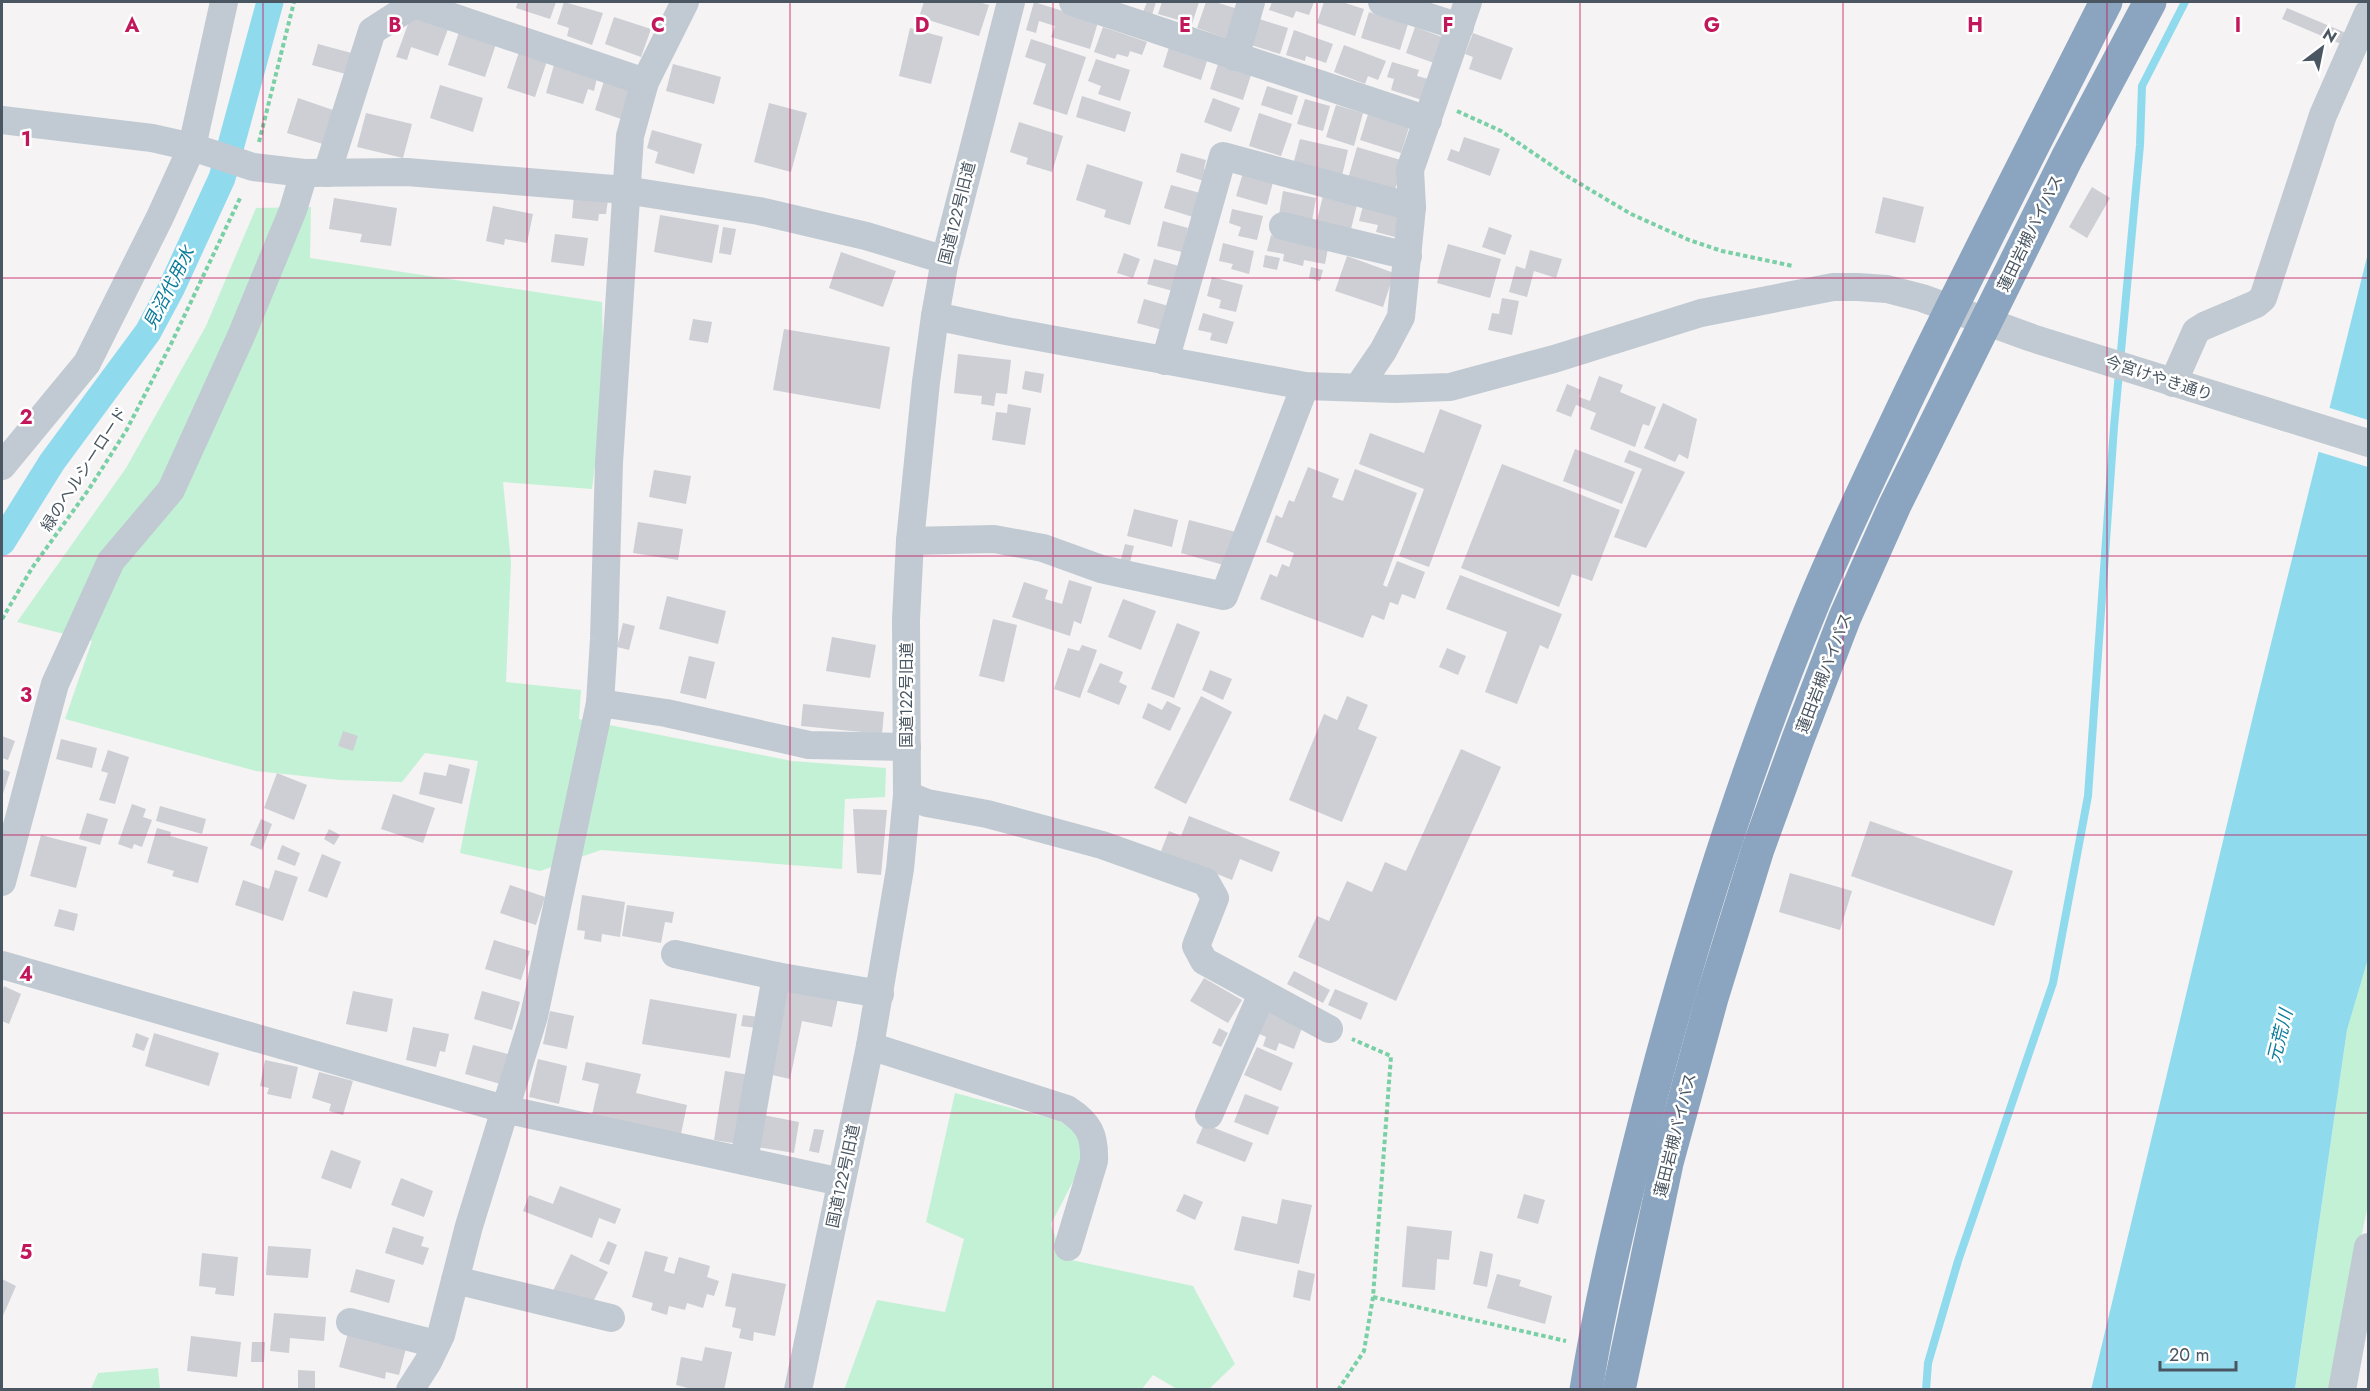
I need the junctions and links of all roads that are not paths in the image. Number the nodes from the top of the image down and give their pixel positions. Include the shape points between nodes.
1 (224, 2) edge
2 (685, 2) edge
3 (1011, 2) edge
4 (1073, 2) edge
5 (1251, 2) edge
6 (1382, 2) edge
7 (2106, 2) edge
8 (2150, 2) edge
9 (2368, 13) edge
10 (1464, 14) edge
11 (1235, 57) junction
12 (645, 82) junction
13 (1432, 110) junction
14 (2, 120) edge
15 (198, 150) junction
16 (315, 173) junction
17 (626, 190) junction
18 (1412, 207) junction
19 (1283, 226) dead end
20 (1408, 256) junction
21 (945, 260) junction
22 (1951, 308) junction
23 (935, 316) junction
24 (1987, 322) junction
25 (1165, 361) junction
26 (1305, 386) junction
27 (1359, 386) junction
28 (2182, 386) junction
29 (2368, 443) edge
30 (2, 466) edge
31 (910, 541) junction
32 (600, 703) junction
33 (907, 747) junction
34 (907, 795) junction
35 (2, 882) edge
36 (675, 954) dead end
37 (2, 965) edge
38 (776, 976) junction
39 (880, 994) junction
40 (1262, 994) junction
41 (1329, 1029) road end
42 (870, 1046) junction
43 (504, 1109) junction
44 (1209, 1115) dead end
45 (744, 1161) junction
46 (841, 1182) junction
47 (2368, 1247) edge
48 (1068, 1248) dead end
49 (455, 1280) junction
50 (611, 1318) dead end
51 (350, 1322) dead end
52 (436, 1344) junction
53 (410, 1389) edge
54 (798, 1389) edge
55 (1586, 1389) edge
56 (1619, 1389) edge
57 (2342, 1389) edge

1 - 15 street
2 - 12 street
3 - 21 street, 国道122号旧道
4 - 11 street
5 - 11 street
6 - 10 street
7 - 22 highway, 蓮田岩槻バイパス
8 - 24 highway, 蓮田岩槻バイパス via 2067,158
9 - 28 street via 2323,115 2263,298 2196,331
10 - 13 street
11 - 13 street
12 - 16 street via 414,4 372,31
12 - 17 street via 630,136
13 - 18 street via 1410,170
14 - 15 street via 152,138
15 - 16 street
15 - 30 street via 87,363
16 - 17 street via 407,172
16 - 35 street via 293,210 242,336 171,490 111,561 55,684
17 - 21 street via 759,211 866,236
17 - 32 street via 609,463
18 - 20 street
18 - 25 street via 1223,156
19 - 20 street
20 - 27 street via 1401,316
21 - 23 street, 国道122号旧道
22 - 24 street, 今宮けやき通り
22 - 27 street, 今宮けやき通り via 1887,289 1833,287 1701,313 1450,387
22 - 55 highway, 蓮田岩槻バイパス via 1863,490 1810,612 1727,836 1670,1024 1635,1160
23 - 25 street, 今宮けやき通り
23 - 31 street, 国道122号旧道
24 - 28 street, 今宮けやき通り
24 - 56 highway, 蓮田岩槻バイパス via 1895,505 1845,617 1758,849 1667,1163
25 - 26 street, 今宮けやき通り
26 - 27 street, 今宮けやき通り
26 - 31 street via 1224,596 1101,569 1033,546 994,539
28 - 29 street, 今宮けやき通り
31 - 33 street, 国道122号旧道
32 - 33 street via 666,713 809,745
32 - 43 street via 534,1016
33 - 34 street, 国道122号旧道
34 - 39 street, 国道122号旧道 via 900,869
34 - 40 street via 1102,846 1206,882 1215,898 1196,946 1204,962
36 - 38 street
37 - 43 street
38 - 39 street
38 - 45 street
39 - 42 street, 国道122号旧道
40 - 41 street
40 - 44 street
42 - 46 street, 国道122号旧道
42 - 48 street via 1068,1109 1082,1118 1090,1130 1094,1161
43 - 45 street
43 - 49 street
45 - 46 street
46 - 54 street, 国道122号旧道
47 - 57 street
49 - 50 street
49 - 52 street
51 - 52 street
52 - 53 street

